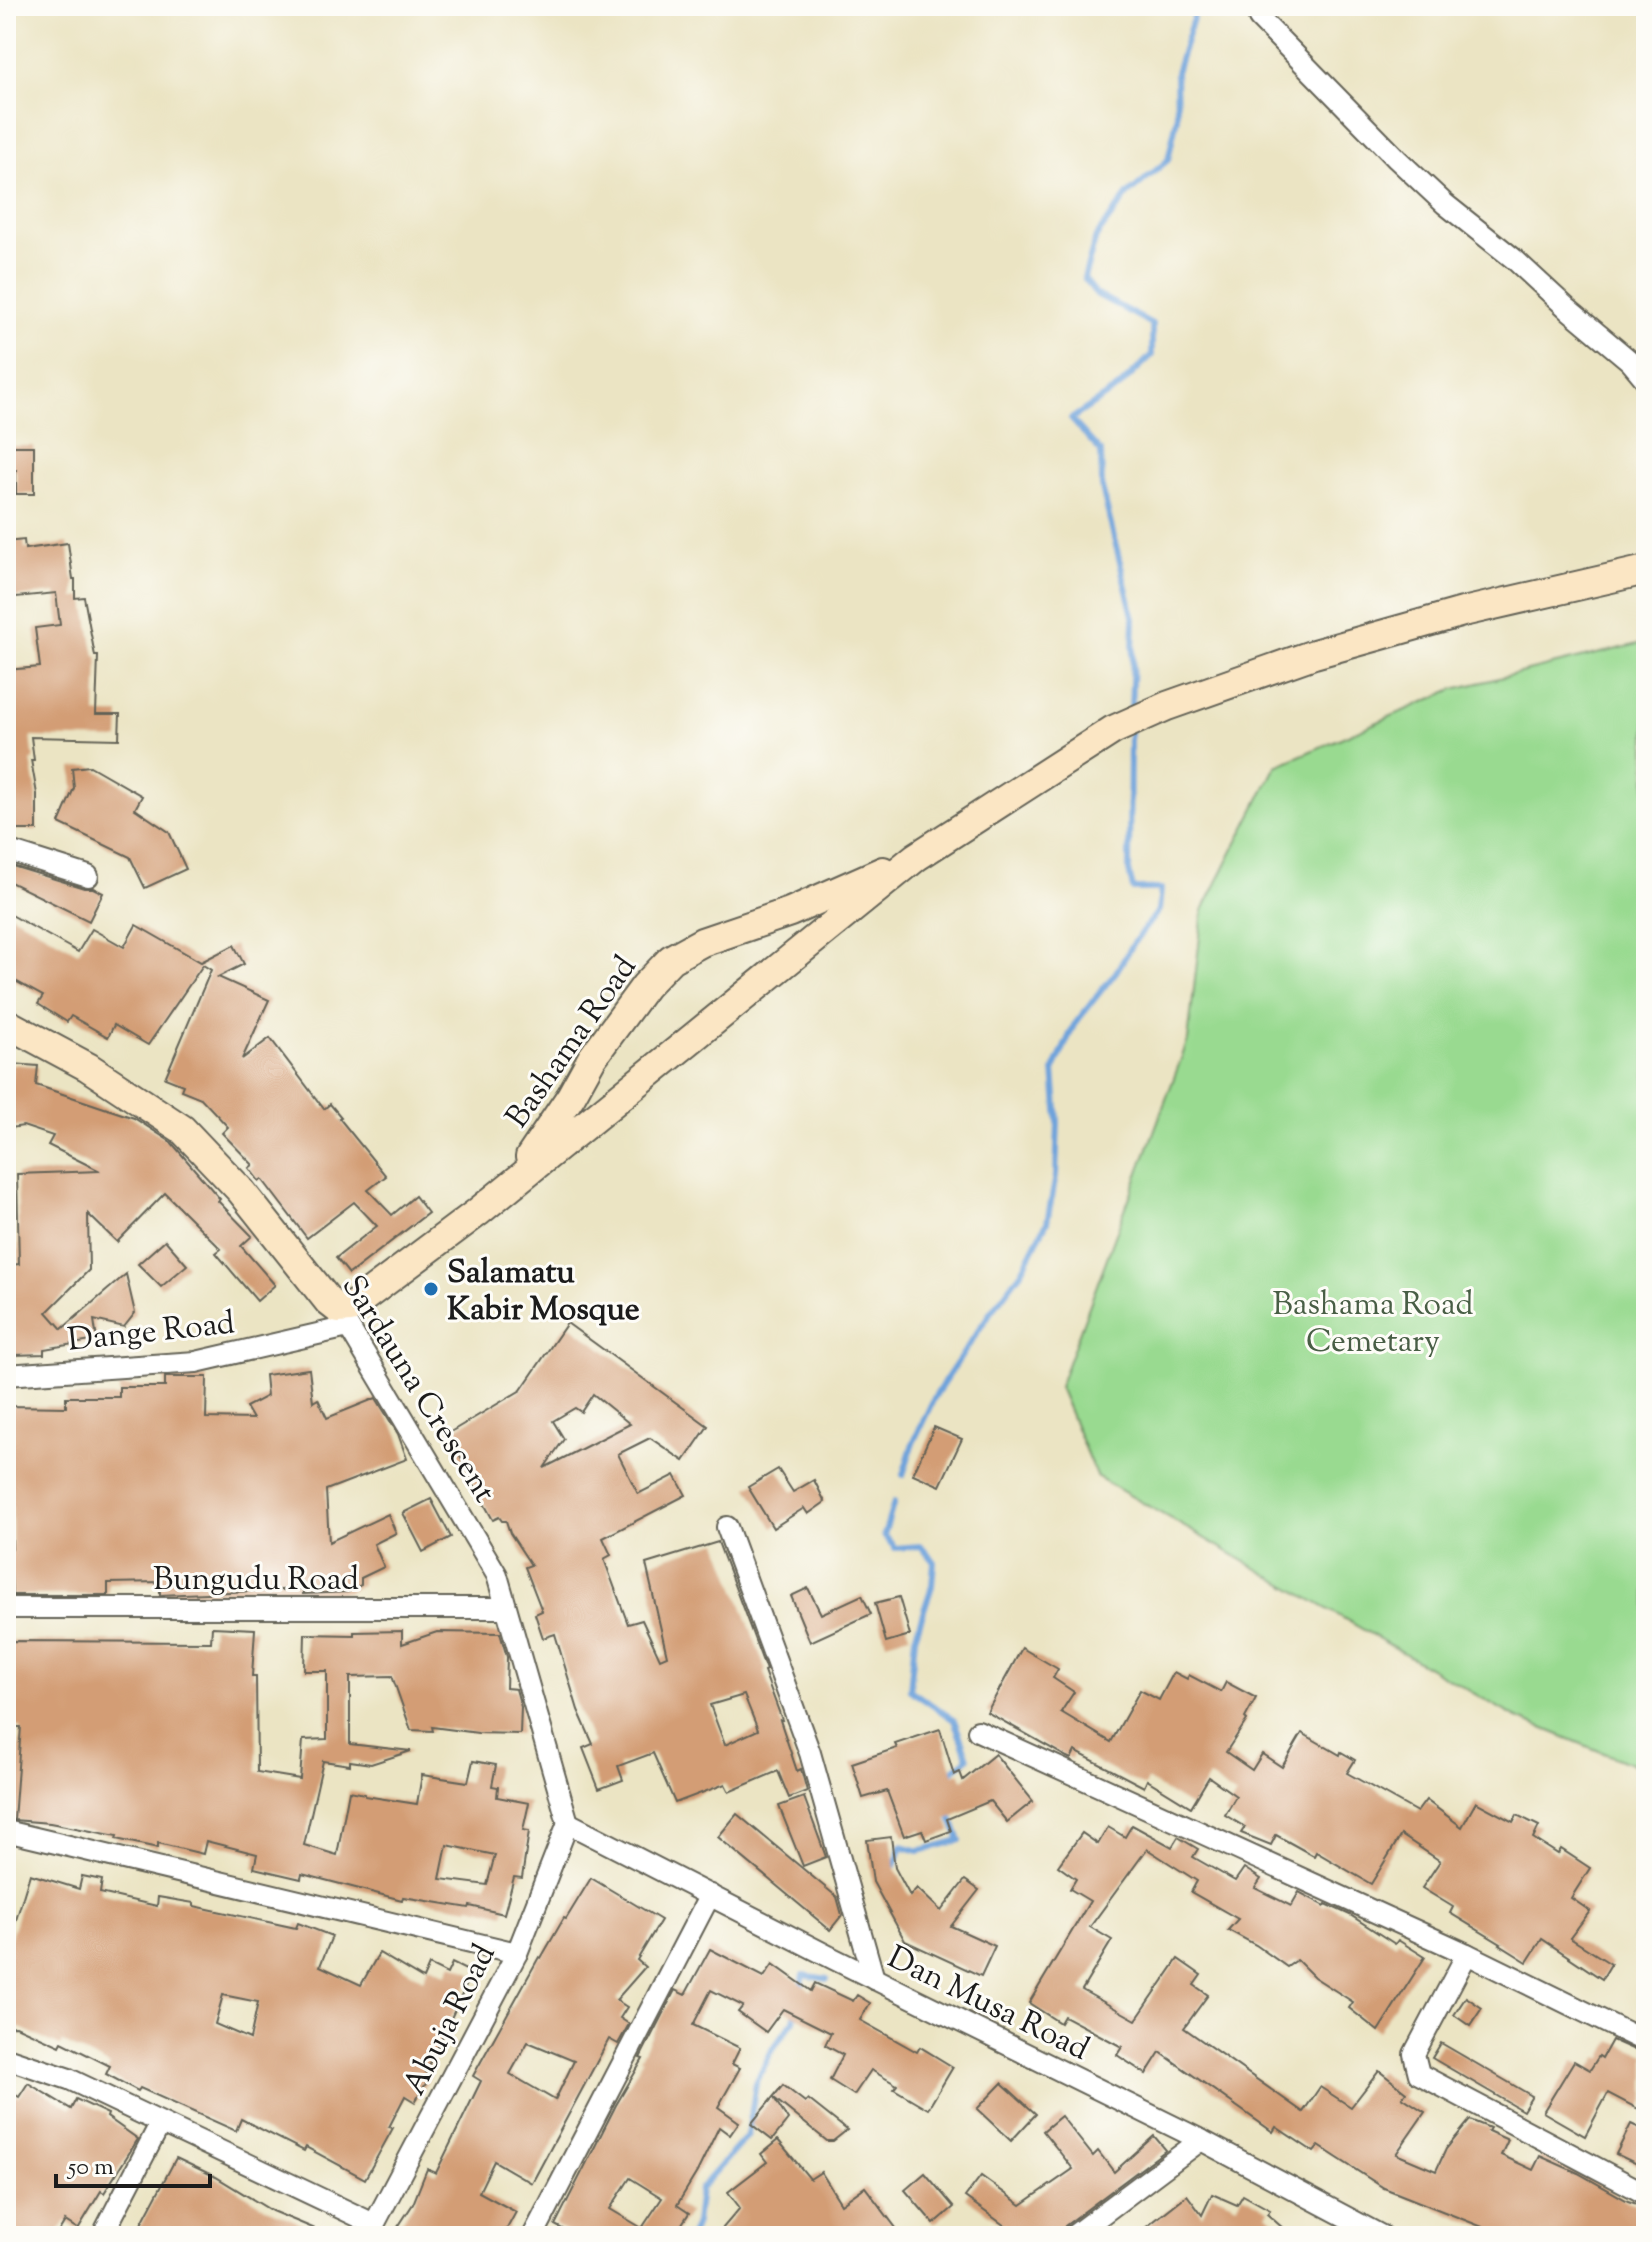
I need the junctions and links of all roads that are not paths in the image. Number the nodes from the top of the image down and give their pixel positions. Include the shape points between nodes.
1 (1259, 18) dead end
2 (1646, 380) edge
3 (1646, 570) edge
4 (6, 850) edge
5 (916, 857) junction
6 (88, 876) dead end
7 (6, 1023) edge
8 (512, 1185) junction
9 (343, 1318) junction
10 (6, 1375) edge
11 (727, 1527) dead end
12 (6, 1608) edge
13 (506, 1608) junction
14 (978, 1731) dead end
15 (568, 1823) junction
16 (6, 1831) edge
17 (710, 1895) junction
18 (517, 1953) junction
19 (1467, 1954) junction
20 (874, 1979) junction
21 (1646, 2042) edge
22 (6, 2058) edge
23 (160, 2124) junction
24 (1201, 2140) junction
25 (1646, 2194) edge
26 (371, 2230) edge
27 (102, 2236) edge
28 (533, 2236) edge
29 (1073, 2236) edge
30 (1382, 2236) edge

1 - 2 street via 1406,168
3 - 5 street, Bashama Road via 1463,612 1314,654 1167,706 1113,730
4 - 6 street
5 - 8 street, Bashama Road
5 - 8 street, Bashama Road via 671,959 592,1058
7 - 9 street, Sardauna Crescent via 88,1067 182,1129 241,1191
8 - 9 street, Bashama Road
9 - 10 street, Dange Road via 196,1362
9 - 13 street, Sardauna Crescent via 497,1575
11 - 20 street via 810,1753
12 - 13 street, Bungudu Road
13 - 15 street, Sardauna Crescent
14 - 19 street
15 - 17 street, Dan Musa Road
15 - 18 street, Abuja Road
16 - 18 street
17 - 20 street, Dan Musa Road
17 - 28 street
18 - 26 street, Abuja Road
19 - 21 street
19 - 25 street via 1414,2054 1419,2074
20 - 24 street, Dan Musa Road
22 - 23 street via 69,2079
23 - 26 street
23 - 27 street
24 - 29 street
24 - 30 street, Dan Musa Road

